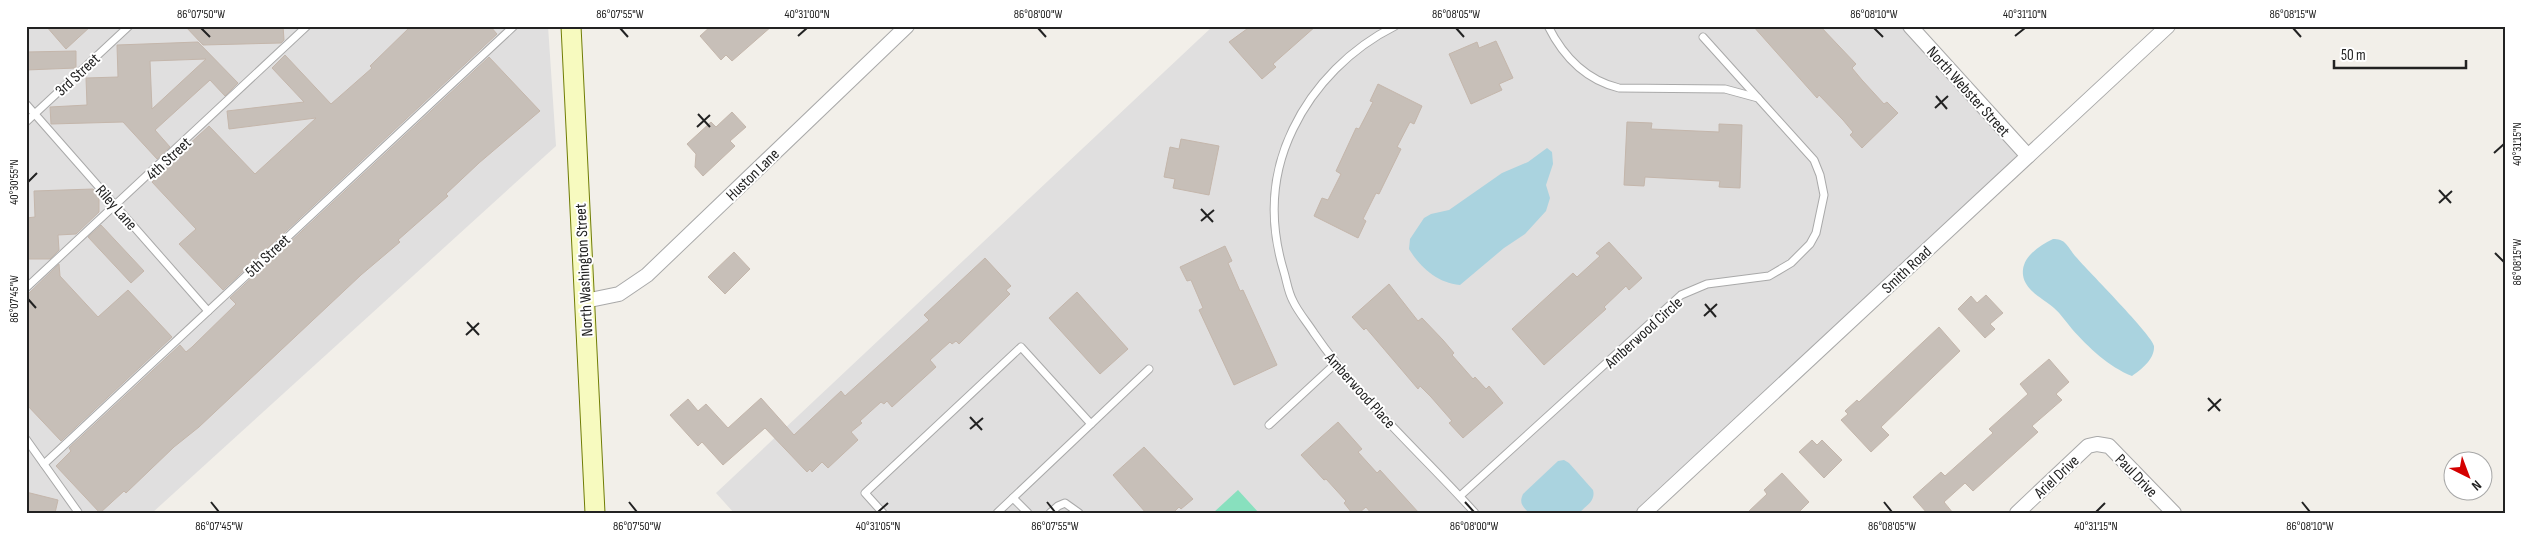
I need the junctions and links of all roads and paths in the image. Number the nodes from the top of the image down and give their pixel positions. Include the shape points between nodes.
1 (128, 26) edge
2 (308, 26) edge
3 (514, 26) edge
4 (571, 26) edge
5 (907, 26) edge
6 (1395, 26) edge
7 (1548, 26) edge
8 (1910, 26) edge
9 (2168, 26) edge
10 (1702, 37) dead end
11 (1758, 98) junction
12 (26, 104) edge
13 (35, 114) junction
14 (26, 122) edge
15 (2028, 156) junction
16 (116, 206) junction
17 (26, 288) edge
18 (585, 301) junction
19 (208, 311) junction
20 (1336, 364) junction
21 (1149, 369) dead end
22 (1091, 424) junction
23 (1269, 425) dead end
24 (26, 439) edge
25 (2097, 444) joint
26 (44, 464) junction
27 (1460, 496) junction
28 (1013, 498) junction
29 (78, 512) edge
30 (595, 513) edge
31 (883, 513) edge
32 (997, 513) edge
33 (1028, 513) edge
34 (1050, 513) edge
35 (1079, 513) edge
36 (1475, 513) edge
37 (1644, 513) edge
38 (2017, 513) edge
39 (2174, 513) edge

1 - 13 lane, 3rd Street
2 - 16 lane, 4th Street
3 - 19 lane, 5th Street
4 - 18 main road, North Washington Street
5 - 18 street, Huston Lane via 646,275 619,294
6 - 20 lane, Amberwood Place via 1355,50 1328,76 1297,120 1275,179 1272,212 1276,248 1293,301
7 - 11 lane via 1559,48 1578,67 1606,85 1619,88 1725,89
8 - 15 street, North Webster Street
9 - 15 street, Smith Road
10 - 11 lane, Amberwood Circle
11 - 27 lane, Amberwood Circle via 1814,160 1820,175 1824,195 1816,233 1810,244 1792,263 1769,276 1707,284 1681,295
12 - 13 lane, Riley Lane
13 - 14 lane, 3rd Street
13 - 16 lane, Riley Lane
15 - 37 street, Smith Road
16 - 17 lane, 4th Street
16 - 19 lane, Riley Lane
18 - 30 main road, North Washington Street
19 - 26 lane, 5th Street
20 - 23 lane
20 - 27 lane, Amberwood Place
21 - 22 lane
22 - 28 lane
22 - 31 lane via 1021,347 865,492
24 - 26 lane
25 - 38 street, Ariel Drive via 2088,446
25 - 39 street, Paul Drive via 2109,446
26 - 29 lane
27 - 36 lane, Amberwood Place
28 - 32 lane
28 - 33 lane
34 - 35 lane via 1066,503

